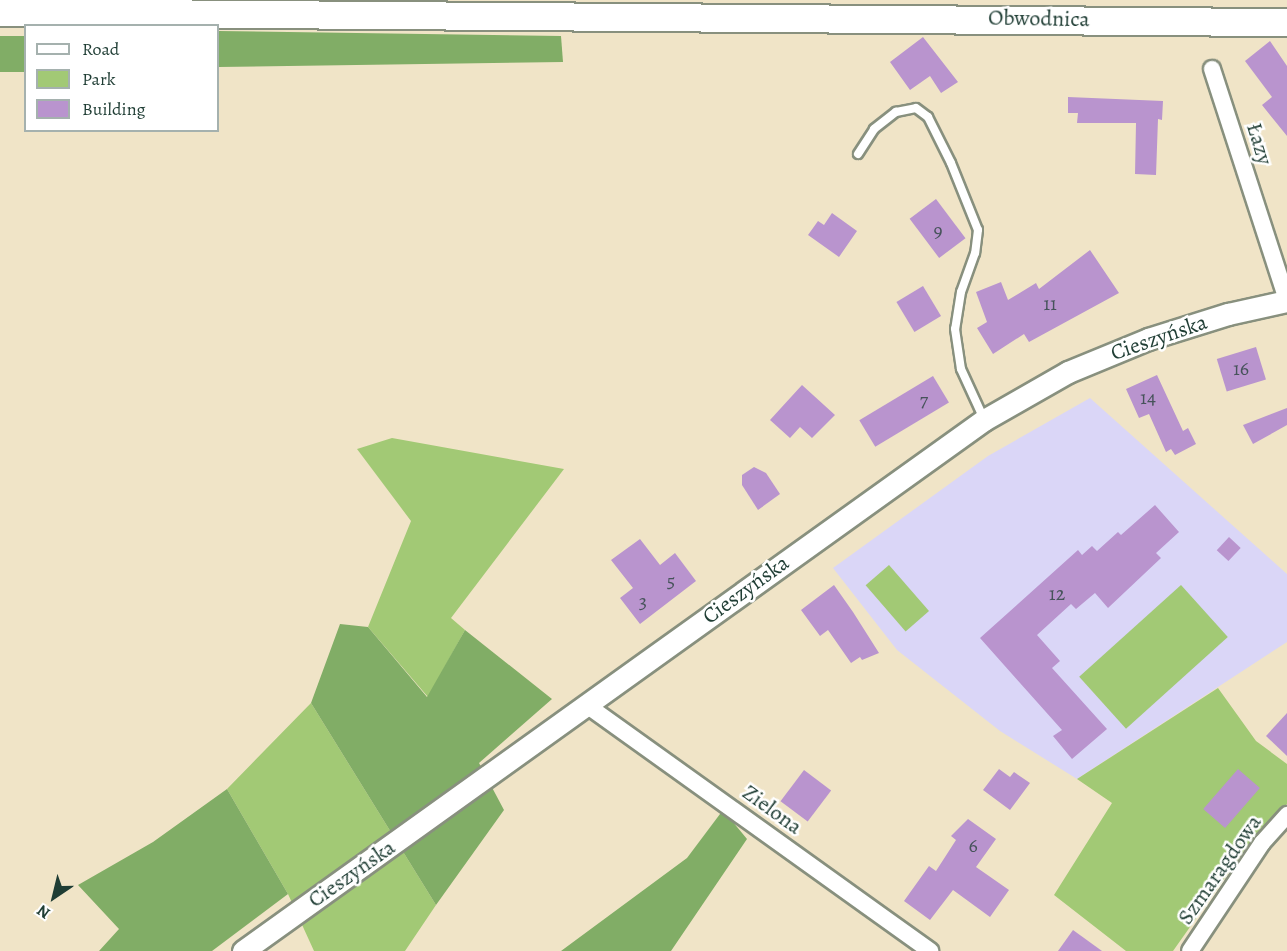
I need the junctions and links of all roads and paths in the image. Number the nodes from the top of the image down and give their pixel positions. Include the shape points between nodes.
1 (0, 12) edge
2 (1287, 22) edge
3 (1212, 69) dead end
4 (858, 154) dead end
5 (1287, 301) edge
6 (984, 420) junction
7 (588, 705) junction
8 (1287, 815) edge
9 (243, 951) edge
10 (930, 951) edge
11 (1190, 951) edge

1 - 2 main road, Obwodnica
3 - 5 street, Łazy
4 - 6 lane via 874,129 896,112 916,108 928,117 951,163 978,230 955,329 962,369
5 - 6 street, Cieszyńska via 1228,314 1148,339 1068,372
6 - 7 street, Cieszyńska
7 - 9 street, Cieszyńska
7 - 10 street, Zielona
8 - 11 street, Szmaragdowa via 1262,843

